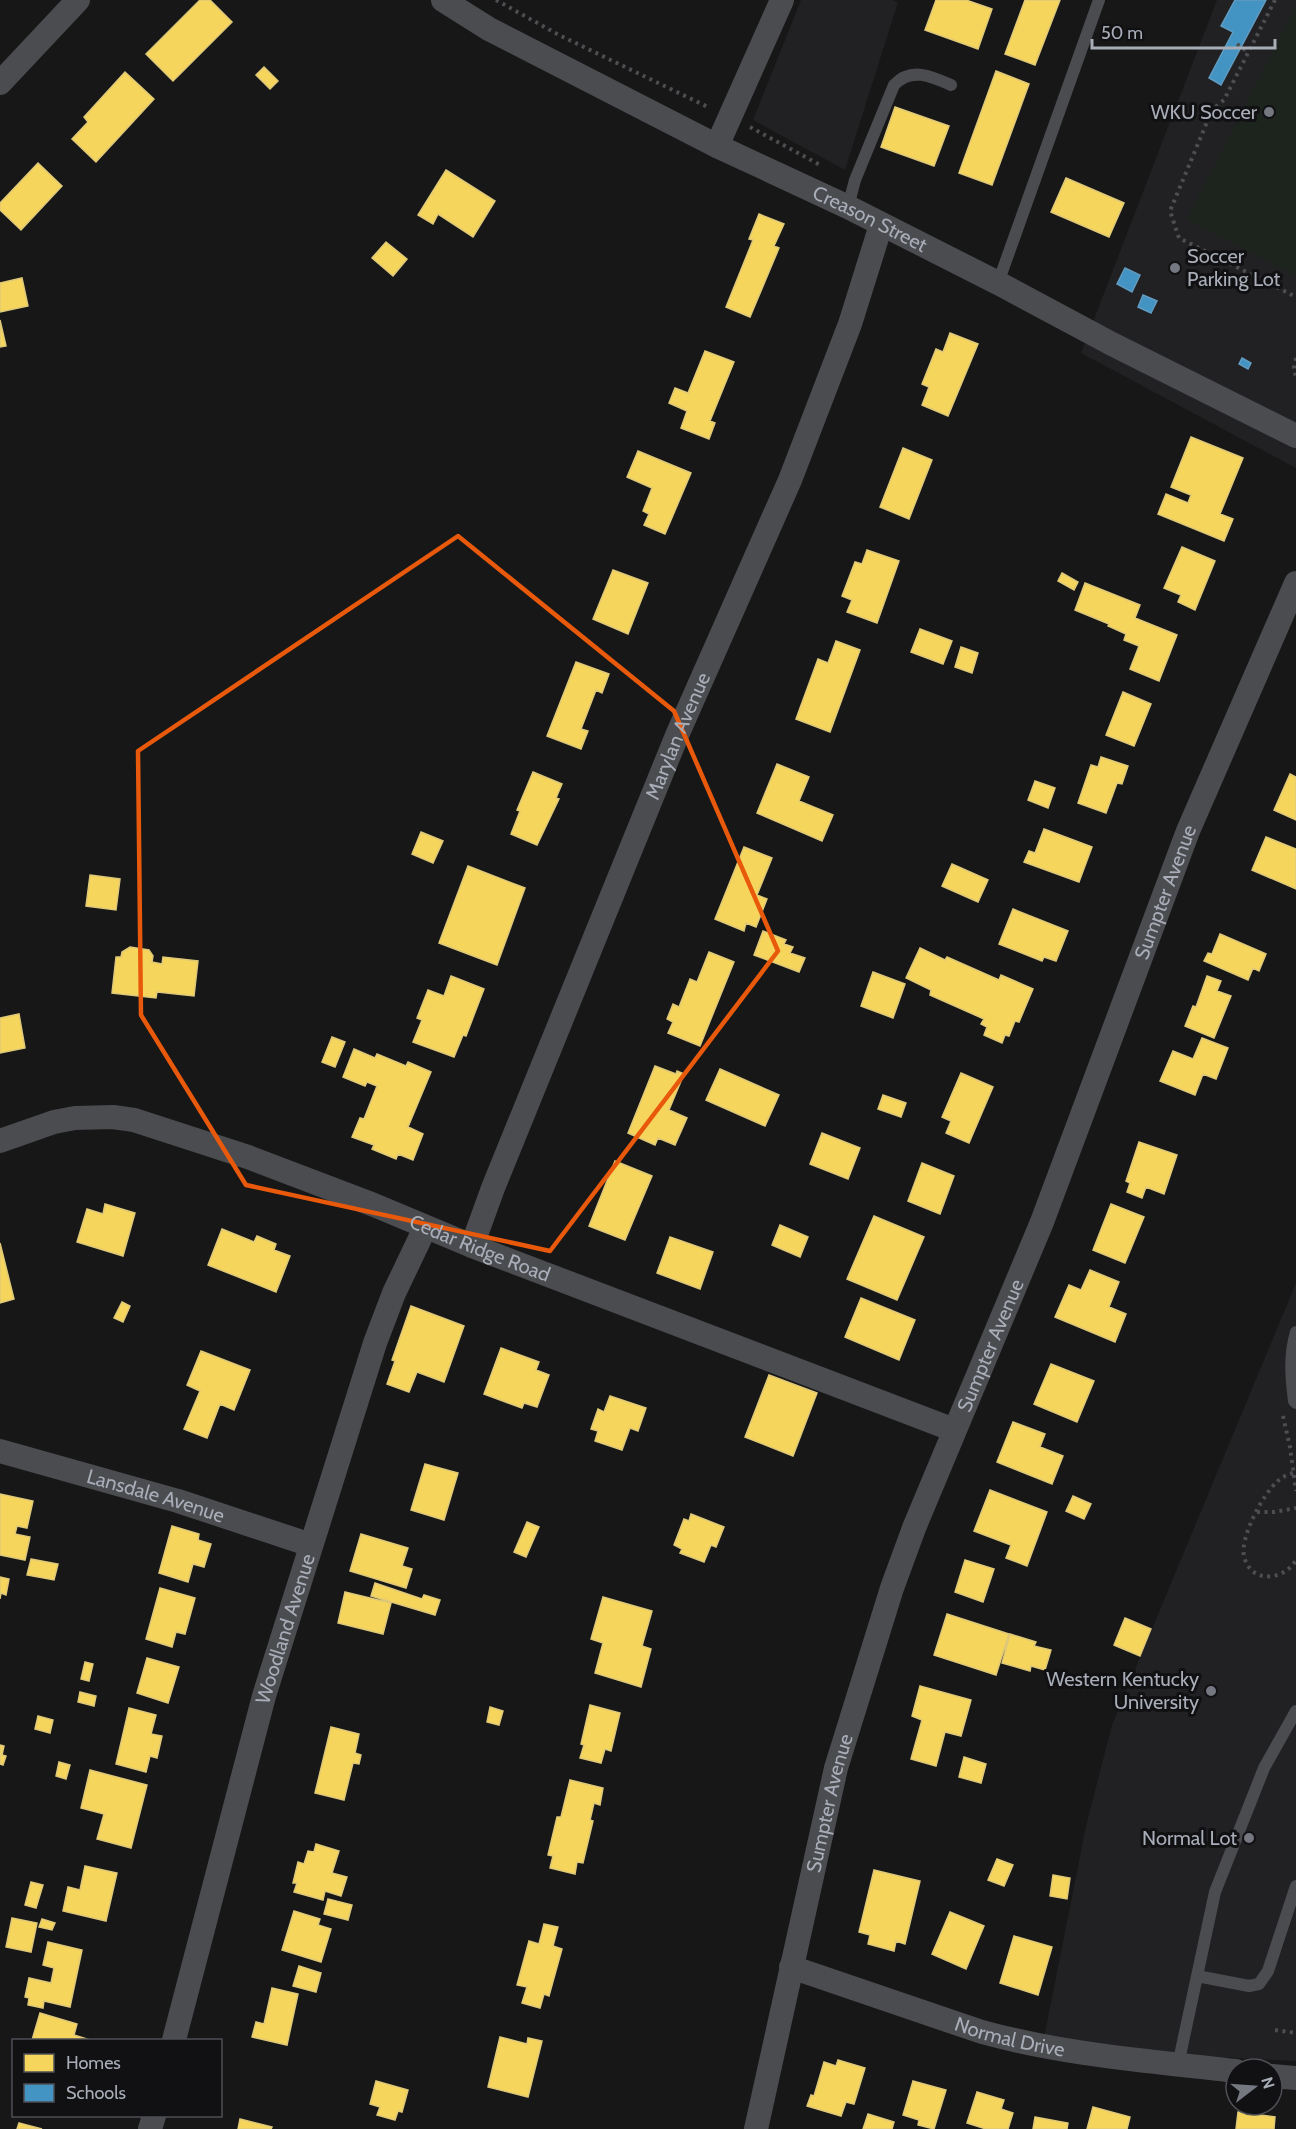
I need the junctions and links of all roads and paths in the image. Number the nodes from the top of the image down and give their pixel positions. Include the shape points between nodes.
1 (78, 0) edge
2 (443, 0) edge
3 (782, 0) edge
4 (1099, 0) edge
5 (1275, 0) edge
6 (1237, 44) dead end
7 (1248, 52) junction
8 (0, 83) edge
9 (951, 85) dead end
10 (717, 146) junction
11 (848, 207) junction
12 (881, 225) junction
13 (998, 283) junction
14 (1296, 297) edge
15 (1296, 358) edge
16 (1296, 378) edge
17 (1296, 436) edge
18 (1296, 583) edge
19 (0, 1140) edge
20 (425, 1228) junction
21 (472, 1246) junction
22 (1296, 1332) edge
23 (1293, 1408) edge
24 (954, 1430) junction
25 (0, 1451) edge
26 (1293, 1473) junction
27 (1296, 1491) edge
28 (1296, 1508) edge
29 (1257, 1512) junction
30 (311, 1545) junction
31 (1296, 1560) edge
32 (1296, 1711) edge
33 (1296, 1886) edge
34 (791, 1967) junction
35 (1197, 1976) junction
36 (1275, 2030) dead end
37 (1296, 2033) edge
38 (174, 2039) edge
39 (1178, 2065) junction
40 (1224, 2070) edge
41 (756, 2129) edge

1 - 8 street
2 - 10 street, Creason Street via 489,29
3 - 10 street
4 - 13 lane
5 - 7 path
6 - 7 path
7 - 14 path via 1224,100 1212,110 1170,211 1179,237
9 - 11 lane via 920,74 907,75 894,85
10 - 11 street, Creason Street
11 - 12 street, Creason Street
12 - 13 street, Creason Street
12 - 21 street, Marylan Avenue via 850,324 790,480 678,733
13 - 17 street, Creason Street
15 - 16 path
18 - 24 street, Sumpter Avenue via 1188,831 1046,1211
19 - 20 street, Cedar Ridge Road via 75,1118 134,1120 258,1161
20 - 21 street, Cedar Ridge Road
20 - 30 street, Woodland Avenue via 375,1343
21 - 24 street, Cedar Ridge Road
22 - 23 lane via 1290,1373
23 - 26 path via 1283,1414
24 - 34 street, Sumpter Avenue via 892,1588 848,1727
25 - 30 street, Lansdale Avenue via 178,1501
26 - 27 path
26 - 29 path via 1279,1479
28 - 29 path
29 - 31 path via 1243,1544 1252,1570 1267,1577 1279,1576
30 - 38 street, Woodland Avenue via 264,1696
32 - 35 lane via 1264,1768 1215,1892
33 - 35 lane via 1268,1971 1259,1984 1249,1986
34 - 39 street, Normal Drive via 1014,2041 1113,2059
34 - 41 street, Sumpter Avenue
35 - 39 lane
36 - 37 path
39 - 40 street, Normal Drive

